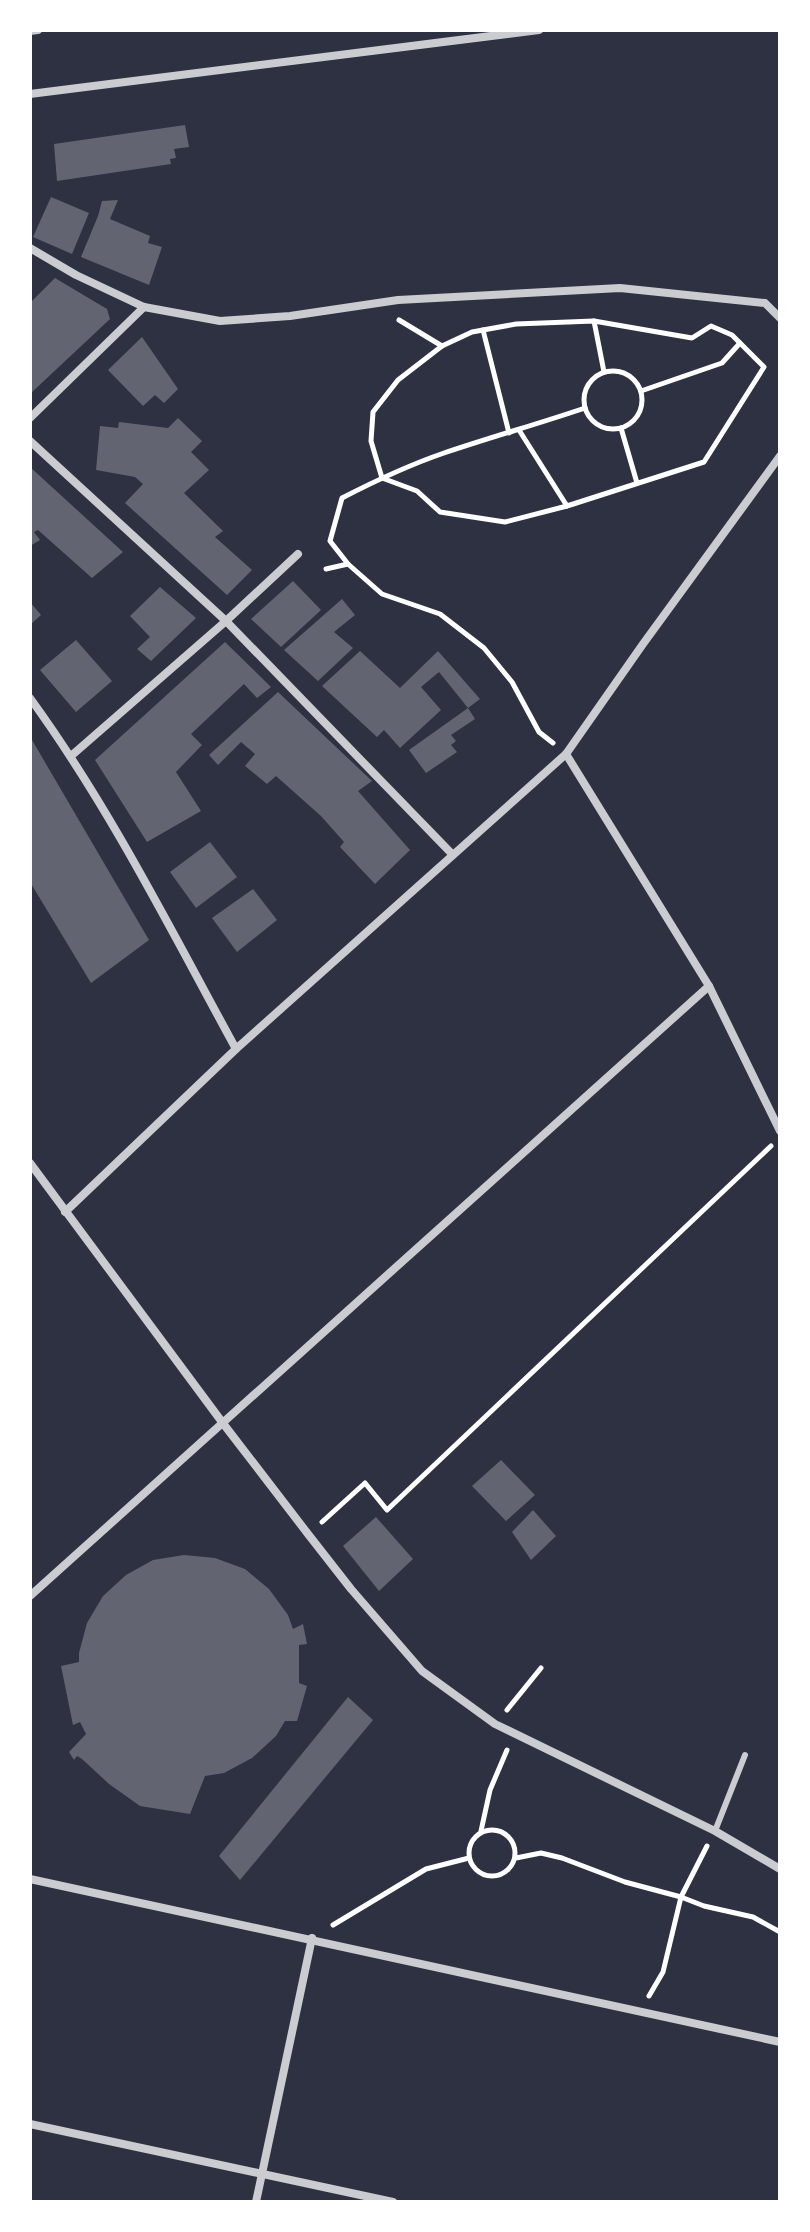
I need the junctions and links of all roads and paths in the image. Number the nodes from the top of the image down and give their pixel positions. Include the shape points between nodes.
1 (38, 30) edge
2 (539, 30) edge
3 (30, 31) edge
4 (30, 94) edge
5 (30, 248) edge
6 (370, 304) junction
7 (144, 307) junction
8 (780, 318) edge
9 (594, 321) junction
10 (483, 330) junction
11 (740, 343) junction
12 (442, 346) junction
13 (604, 372) junction
14 (641, 391) junction
15 (585, 408) junction
16 (30, 418) edge
17 (621, 428) junction
18 (519, 430) junction
19 (509, 433) junction
20 (30, 441) edge
21 (780, 456) edge
22 (382, 478) junction
23 (637, 483) junction
24 (567, 506) junction
25 (298, 554) dead end
26 (348, 564) junction
27 (326, 569) dead end
28 (226, 621) junction
29 (30, 698) edge
30 (566, 754) junction
31 (71, 756) junction
32 (453, 855) junction
33 (709, 986) junction
34 (236, 1049) junction
35 (780, 1131) edge
36 (780, 1137) edge
37 (30, 1163) edge
38 (65, 1212) junction
39 (222, 1422) junction
40 (308, 1534) junction
41 (30, 1596) edge
42 (541, 1668) dead end
43 (495, 1724) junction
44 (513, 1734) junction
45 (745, 1755) dead end
46 (715, 1831) junction
47 (481, 1832) junction
48 (469, 1858) junction
49 (516, 1858) junction
50 (780, 1869) edge
51 (30, 1879) edge
52 (681, 1897) junction
53 (780, 1932) edge
54 (312, 1938) junction
55 (640, 2011) junction
56 (780, 2042) edge
57 (30, 2124) edge
58 (261, 2174) junction
59 (256, 2202) edge
60 (393, 2202) edge

1 - 3 street
2 - 4 street
5 - 7 street
6 - 7 street via 220,321
6 - 8 street via 620,288 765,303
6 - 12 path
7 - 16 street
9 - 10 path
9 - 11 path via 692,338 711,326
9 - 13 path
10 - 12 path
10 - 19 path
11 - 14 path via 722,363
11 - 23 path via 764,367 704,462
12 - 22 path via 398,380 373,412 371,441
13 - 14 path via 622,372
13 - 15 path via 586,390
14 - 17 path via 636,418
15 - 17 path via 596,423
15 - 18 path
17 - 23 path
18 - 19 path
18 - 24 path
19 - 22 path
20 - 28 street
21 - 30 street
22 - 24 path via 417,491 440,512 505,522
22 - 26 path via 342,498 330,541
23 - 24 path
25 - 28 street
26 - 27 path
26 - 30 path via 382,594 440,614 484,648 512,682 539,732
28 - 31 street
28 - 32 street
29 - 31 street
30 - 32 street
30 - 33 street
31 - 34 street
32 - 34 street
33 - 35 street
33 - 39 street
34 - 38 street
36 - 40 path via 387,1510 365,1483
37 - 38 street
38 - 39 street
39 - 40 street
39 - 41 street
40 - 43 street via 422,1671
42 - 43 path
43 - 44 street
44 - 46 street
44 - 47 path via 490,1790
45 - 46 lane
46 - 50 street
46 - 52 path
47 - 48 path via 471,1844
47 - 49 path via 496,1830 509,1837
48 - 49 path via 478,1872 493,1877 508,1871
48 - 54 path via 426,1869
49 - 52 path via 541,1853
51 - 54 street
52 - 53 path via 753,1917
52 - 55 path via 663,1972
54 - 55 street
54 - 58 street
55 - 56 street
57 - 58 street
58 - 59 street
58 - 60 street

